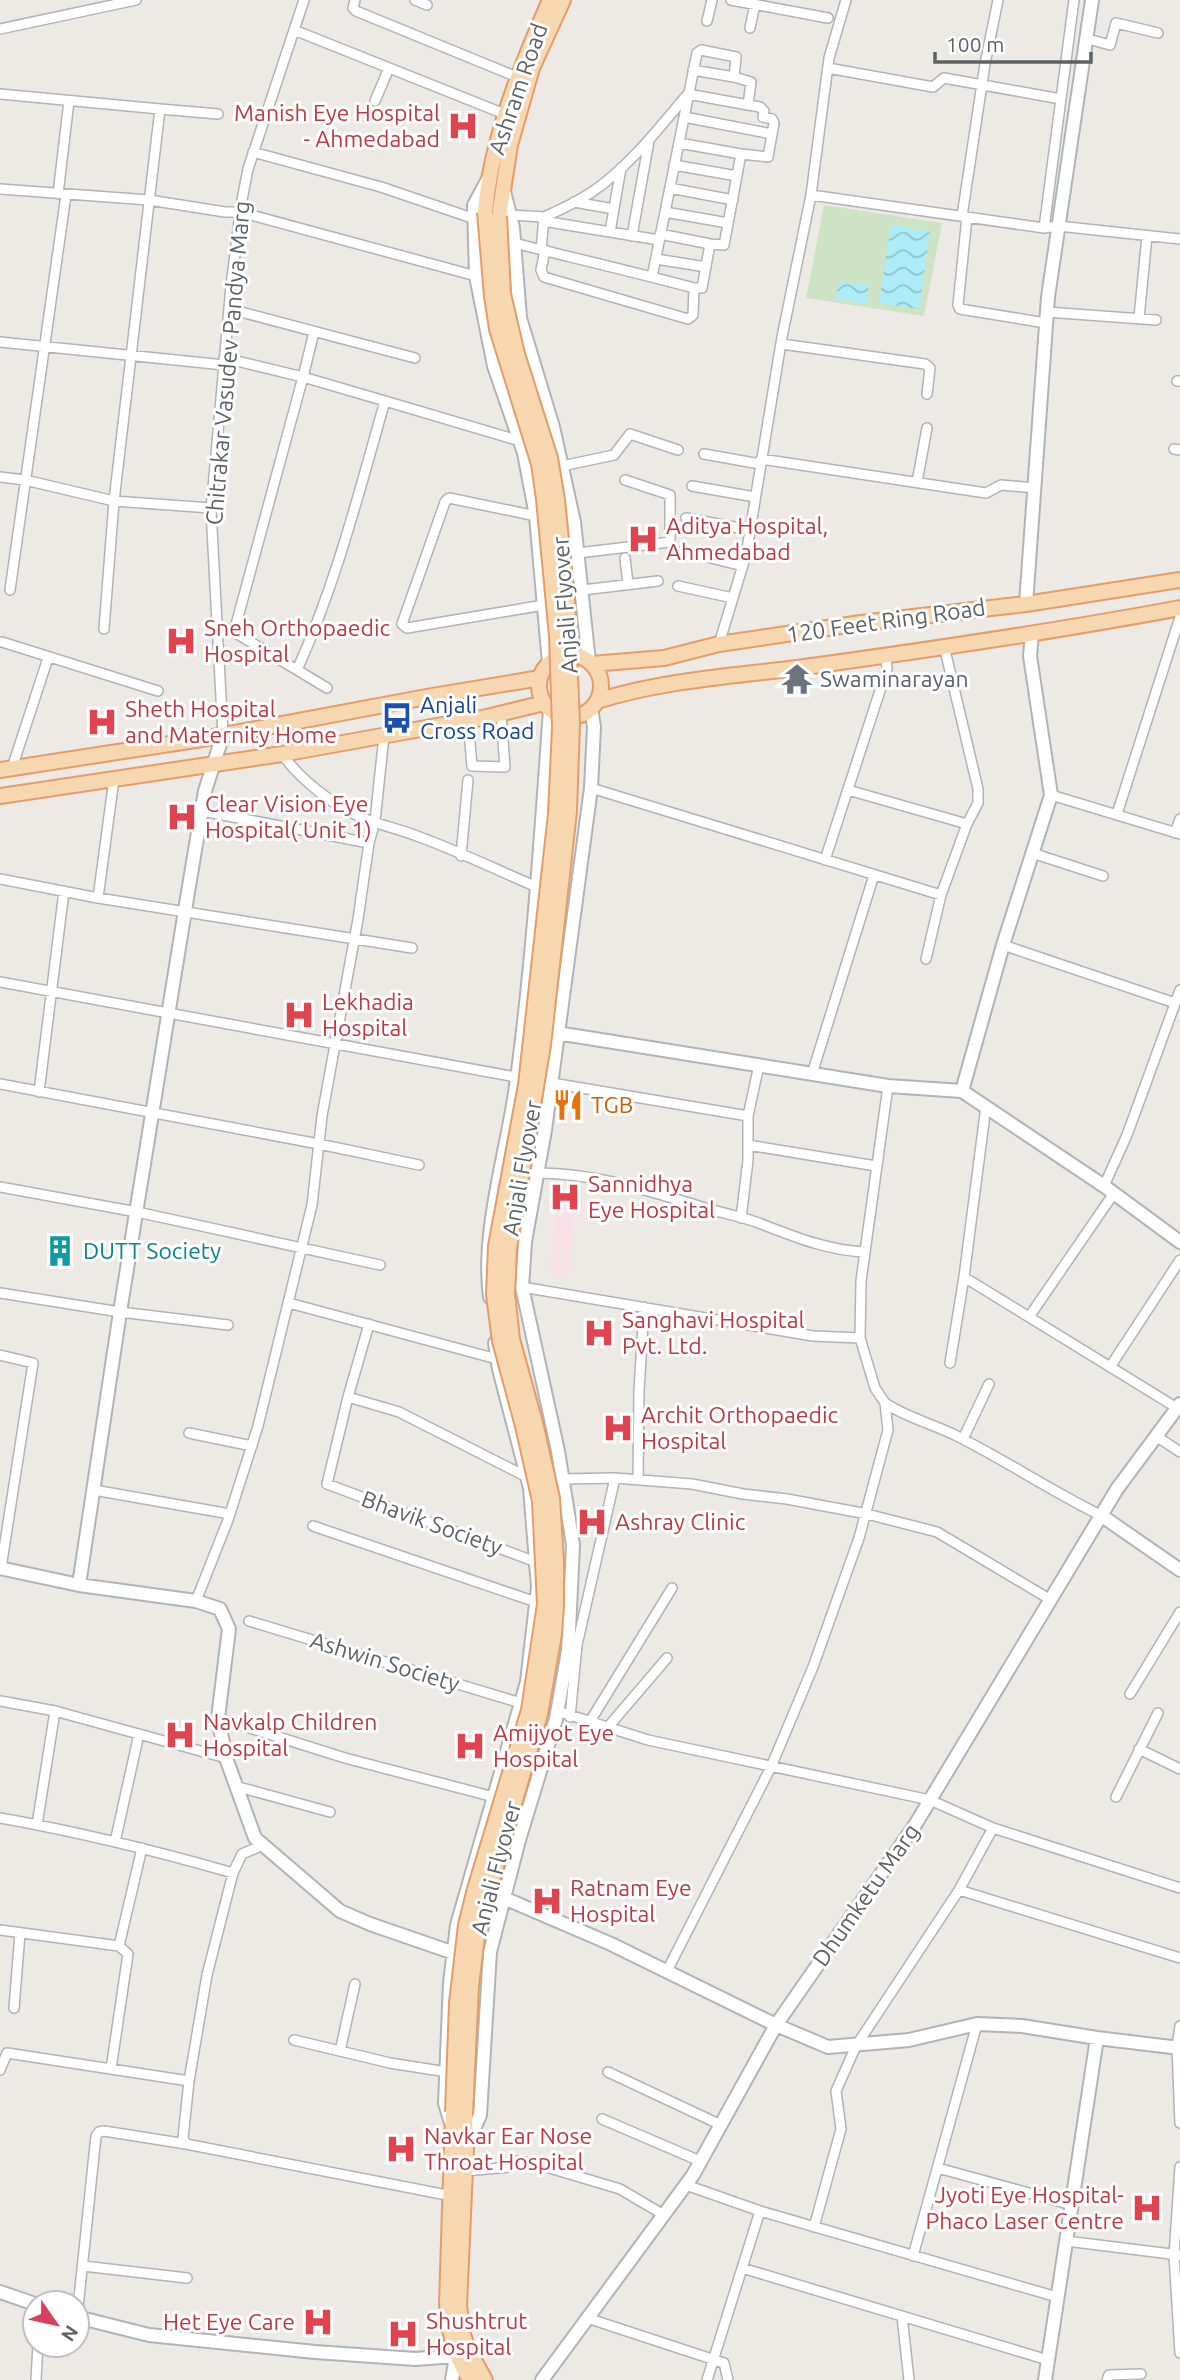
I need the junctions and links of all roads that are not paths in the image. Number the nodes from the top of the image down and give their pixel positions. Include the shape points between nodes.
1 (136, 0) edge
2 (304, 0) edge
3 (355, 0) edge
4 (415, 0) edge
5 (550, 0) edge
6 (563, 0) edge
7 (712, 0) edge
8 (731, 0) edge
9 (846, 0) edge
10 (998, 0) edge
11 (1074, 0) edge
12 (1092, 0) edge
13 (755, 4) junction
14 (427, 5) dead end
15 (828, 18) dead end
16 (707, 21) dead end
17 (750, 28) dead end
18 (0, 29) edge
19 (294, 30) junction
20 (1158, 33) dead end
21 (1087, 39) junction
22 (388, 68) junction
23 (828, 68) junction
24 (693, 70) junction
25 (734, 77) junction
26 (517, 78) junction
27 (982, 84) junction
28 (0, 94) edge
29 (688, 94) junction
30 (1061, 99) junction
31 (69, 101) junction
32 (375, 101) dead end
33 (748, 105) junction
34 (160, 109) junction
35 (218, 114) dead end
36 (507, 115) junction
37 (684, 117) junction
38 (772, 134) junction
39 (649, 139) junction
40 (679, 143) junction
41 (253, 152) junction
42 (741, 154) junction
43 (674, 165) junction
44 (621, 168) junction
45 (737, 176) junction
46 (488, 178) joint
47 (502, 184) joint
48 (670, 188) junction
49 (0, 189) edge
50 (62, 194) junction
51 (810, 195) junction
52 (149, 200) junction
53 (733, 200) junction
54 (574, 202) junction
55 (614, 209) junction
56 (240, 212) junction
57 (665, 212) junction
58 (492, 215) junction
59 (964, 216) junction
60 (543, 219) junction
61 (728, 223) junction
62 (1058, 226) junction
63 (1044, 228) junction
64 (610, 232) junction
65 (632, 236) junction
66 (1147, 236) junction
67 (660, 237) junction
68 (1180, 239) edge
69 (514, 243) junction
70 (710, 244) junction
71 (543, 250) junction
72 (656, 258) junction
73 (706, 267) junction
74 (476, 276) junction
75 (652, 277) junction
76 (694, 288) junction
77 (241, 312) dead end
78 (1046, 318) junction
79 (1139, 318) junction
80 (1156, 320) dead end
81 (314, 332) junction
82 (0, 342) edge
83 (782, 344) junction
84 (44, 345) junction
85 (131, 355) junction
86 (415, 359) dead end
87 (224, 361) junction
88 (303, 377) junction
89 (927, 394) dead end
90 (385, 401) junction
91 (927, 428) dead end
92 (520, 441) junction
93 (678, 450) dead end
94 (704, 454) dead end
95 (760, 461) junction
96 (562, 466) junction
97 (0, 477) edge
98 (25, 480) junction
99 (625, 480) dead end
100 (917, 482) junction
101 (692, 486) dead end
102 (1035, 488) junction
103 (755, 497) junction
104 (114, 501) junction
105 (211, 508) junction
106 (536, 516) junction
107 (686, 518) dead end
108 (750, 530) junction
109 (683, 551) dead end
110 (578, 553) junction
111 (625, 558) dead end
112 (743, 566) junction
113 (1180, 580) edge
114 (658, 581) dead end
115 (628, 584) junction
116 (678, 586) dead end
117 (10, 590) dead end
118 (583, 590) junction
119 (733, 598) junction
120 (1026, 604) junction
121 (544, 605) junction
122 (1180, 608) edge
123 (1180, 617) edge
124 (216, 624) junction
125 (104, 629) dead end
126 (234, 632) junction
127 (1032, 634) junction
128 (2, 642) dead end
129 (719, 644) junction
130 (944, 646) junction
131 (886, 656) junction
132 (48, 658) junction
133 (590, 663) junction
134 (549, 664) junction
135 (297, 670) junction
136 (540, 678) junction
137 (327, 688) dead end
138 (158, 691) dead end
139 (594, 705) junction
140 (547, 706) junction
141 (501, 715) junction
142 (468, 720) junction
143 (223, 735) junction
144 (384, 736) junction
145 (282, 754) junction
146 (215, 764) junction
147 (6, 769) edge
148 (114, 779) junction
149 (468, 780) dead end
150 (591, 788) junction
151 (848, 790) junction
152 (1051, 795) junction
153 (0, 796) edge
154 (202, 811) junction
155 (1117, 814) junction
156 (1180, 819) edge
157 (375, 821) junction
158 (967, 824) junction
159 (1178, 833) edge
160 (369, 843) junction
161 (1032, 853) junction
162 (461, 856) junction
163 (825, 860) junction
164 (874, 875) junction
165 (1103, 876) dead end
166 (0, 879) edge
167 (537, 887) junction
168 (64, 891) junction
169 (941, 895) junction
170 (98, 898) junction
171 (185, 911) junction
172 (354, 940) junction
173 (1003, 945) junction
174 (412, 948) dead end
175 (926, 959) dead end
176 (0, 982) edge
177 (1180, 989) edge
178 (53, 992) junction
179 (1175, 1003) junction
180 (169, 1013) junction
181 (557, 1033) junction
182 (335, 1043) junction
183 (759, 1065) junction
184 (812, 1074) junction
185 (517, 1077) junction
186 (551, 1083) junction
187 (0, 1084) edge
188 (888, 1086) junction
189 (39, 1091) junction
190 (962, 1091) junction
191 (986, 1107) junction
192 (153, 1112) junction
193 (748, 1116) junction
194 (319, 1144) junction
195 (748, 1145) junction
196 (419, 1165) dead end
197 (876, 1166) junction
198 (537, 1173) junction
199 (0, 1187) edge
200 (1109, 1189) junction
201 (138, 1212) junction
202 (741, 1218) junction
203 (1180, 1242) edge
204 (302, 1249) junction
205 (864, 1252) junction
206 (1180, 1260) edge
207 (380, 1265) dead end
208 (964, 1277) junction
209 (522, 1287) junction
210 (0, 1293) edge
211 (289, 1303) junction
212 (644, 1307) junction
213 (120, 1312) junction
214 (1029, 1317) junction
215 (369, 1324) junction
216 (228, 1325) dead end
217 (860, 1338) junction
218 (0, 1355) edge
219 (497, 1359) junction
220 (950, 1363) dead end
221 (1110, 1367) junction
222 (989, 1384) dead end
223 (348, 1397) junction
224 (885, 1403) junction
225 (1178, 1406) edge
226 (189, 1433) dead end
227 (1156, 1436) junction
228 (963, 1439) junction
229 (251, 1446) junction
230 (1180, 1452) edge
231 (527, 1477) junction
232 (615, 1478) junction
233 (562, 1479) junction
234 (638, 1479) junction
235 (94, 1490) junction
236 (230, 1514) junction
237 (867, 1514) junction
238 (1102, 1516) junction
239 (313, 1526) dead end
240 (536, 1562) junction
241 (1179, 1567) edge
242 (0, 1568) edge
243 (79, 1585) junction
244 (672, 1588) dead end
245 (1051, 1600) junction
246 (196, 1601) junction
247 (536, 1602) junction
248 (1180, 1612) edge
249 (249, 1621) dead end
250 (667, 1658) dead end
251 (1130, 1694) dead end
252 (0, 1701) edge
253 (521, 1703) junction
254 (55, 1711) junction
255 (556, 1712) junction
256 (1158, 1713) dead end
257 (570, 1717) junction
258 (218, 1718) junction
259 (589, 1723) junction
260 (608, 1727) junction
261 (139, 1734) junction
262 (1139, 1749) junction
263 (226, 1758) junction
264 (771, 1768) junction
265 (1180, 1769) edge
266 (236, 1786) junction
267 (494, 1797) junction
268 (1116, 1797) dead end
269 (930, 1800) junction
270 (330, 1812) dead end
271 (0, 1818) edge
272 (37, 1825) junction
273 (993, 1828) junction
274 (115, 1842) junction
275 (263, 1845) junction
276 (142, 1848) junction
277 (233, 1873) junction
278 (1180, 1888) edge
279 (959, 1890) junction
280 (504, 1898) junction
281 (0, 1930) edge
282 (20, 1933) junction
283 (119, 1946) junction
284 (454, 1953) junction
285 (1180, 1958) edge
286 (667, 1971) junction
287 (355, 1984) dead end
288 (14, 2008) dead end
289 (977, 2024) junction
290 (776, 2025) junction
291 (1180, 2026) edge
292 (1097, 2038) junction
293 (294, 2040) dead end
294 (856, 2046) junction
295 (1178, 2047) edge
296 (340, 2050) junction
297 (4, 2053) edge
298 (111, 2069) junction
299 (0, 2070) edge
300 (447, 2072) junction
301 (608, 2072) dead end
302 (189, 2081) junction
303 (457, 2118) junction
304 (602, 2119) dead end
305 (1180, 2123) edge
306 (721, 2125) junction
307 (186, 2144) junction
308 (466, 2147) junction
309 (700, 2161) junction
310 (1180, 2167) edge
311 (937, 2168) junction
312 (465, 2171) junction
313 (686, 2185) junction
314 (452, 2196) junction
315 (1072, 2205) junction
316 (760, 2211) junction
317 (664, 2215) junction
318 (814, 2227) junction
319 (1066, 2241) junction
320 (1177, 2255) edge
321 (913, 2256) junction
322 (83, 2266) junction
323 (742, 2268) junction
324 (187, 2278) dead end
325 (80, 2289) edge
326 (0, 2292) edge
327 (1057, 2297) junction
328 (21, 2299) edge
329 (902, 2316) junction
330 (587, 2318) junction
331 (91, 2320) edge
332 (462, 2352) junction
333 (1180, 2353) edge
334 (37, 2359) edge
335 (713, 2359) junction
336 (1048, 2360) junction
337 (1141, 2374) dead end
338 (482, 2379) edge
339 (36, 2380) edge
340 (452, 2380) edge
341 (542, 2380) edge
342 (707, 2380) edge
343 (728, 2380) edge
344 (909, 2380) edge
345 (1045, 2380) edge
346 (1107, 2380) edge

1 - 18 street
2 - 19 street, Chitrakar Vasudev Pandya Marg
3 - 26 street via 356,11
4 - 14 street
5 - 26 main road, Ashram Road
6 - 47 main road, Ashram Road via 532,68
7 - 16 street
8 - 13 street
9 - 23 street
10 - 27 street
11 - 30 street
12 - 21 street
13 - 15 street
13 - 17 street
19 - 22 street
19 - 41 street, Chitrakar Vasudev Pandya Marg
20 - 21 street via 1116,23 1110,45
21 - 62 street
22 - 32 street
22 - 36 street
23 - 27 street via 933,87 944,78
23 - 51 street
24 - 25 street
24 - 25 street via 701,50 737,58
24 - 29 street
25 - 33 street via 751,81
26 - 36 main road, Ashram Road
27 - 30 street
27 - 59 street
28 - 31 street
29 - 33 street
29 - 37 street
29 - 39 street
30 - 63 street
31 - 34 street
31 - 50 street
33 - 38 street via 760,107 763,117 774,121
34 - 35 street
34 - 52 street
36 - 46 main road, Ashram Road
37 - 38 street
37 - 40 street
38 - 42 street via 768,157
39 - 44 street
39 - 65 street
40 - 42 street
40 - 43 street
41 - 56 street, Chitrakar Vasudev Pandya Marg
41 - 58 street
42 - 45 street
43 - 45 street
43 - 48 street
44 - 54 street
44 - 55 street
45 - 53 street
46 - 58 main road, Anjali Flyover
47 - 58 main road, Anjali Flyover
48 - 53 street
48 - 57 street
49 - 50 street
50 - 52 street
50 - 84 street
51 - 59 street
51 - 83 street
52 - 56 street
52 - 85 street
53 - 61 street
54 - 55 street
54 - 60 street
55 - 64 street
56 - 74 street
56 - 87 street, Chitrakar Vasudev Pandya Marg
57 - 61 street
57 - 67 street
58 - 60 street
58 - 69 street
58 - 74 street
58 - 303 main road, Anjali Flyover, bridge via 492,296 497,329 539,464 557,636 560,727 556,814 526,1085 496,1246 494,1294 500,1341 540,1501 545,1604 529,1710 466,1925 457,2003
59 - 63 street
59 - 78 street via 960,309
60 - 64 street
60 - 71 street
61 - 70 street via 724,245
62 - 63 street
62 - 66 street
62 - 78 street
64 - 65 street
65 - 67 street
66 - 68 street
66 - 79 street
67 - 70 street
67 - 72 street
69 - 71 street
69 - 96 street via 520,318
70 - 73 street
71 - 75 street
71 - 76 street via 544,277 688,319 693,315
72 - 73 street
72 - 75 street
73 - 76 street via 702,288
74 - 92 street via 494,366
75 - 76 street
77 - 81 street
78 - 79 street
78 - 102 street
79 - 80 street
81 - 86 street
81 - 88 street
82 - 84 street
83 - 89 street via 925,364 930,368
83 - 95 street
84 - 85 street
84 - 98 street
85 - 87 street
85 - 104 street
87 - 88 street
87 - 105 street, Chitrakar Vasudev Pandya Marg
88 - 90 street
88 - 126 street
90 - 92 street
90 - 135 street via 336,570
91 - 100 street
92 - 106 street
93 - 96 street via 630,434 614,455
94 - 95 street
95 - 100 street
95 - 103 street
96 - 110 street
97 - 98 street
98 - 104 street
98 - 117 street
99 - 110 street via 670,495 670,541
100 - 102 street via 986,493 1001,485
101 - 103 street
102 - 120 street
103 - 108 street
104 - 105 street
104 - 125 street
105 - 124 street, Chitrakar Vasudev Pandya Marg
106 - 121 street
106 - 121 street via 449,498 402,624 407,628
107 - 108 street
108 - 112 street
109 - 112 street
110 - 118 street
111 - 115 street
112 - 119 street
113 - 120 main road, 120 Feet Ring Road
114 - 115 street
115 - 118 street
116 - 119 street
118 - 133 street
119 - 129 street
120 - 129 main road, 120 Feet Ring Road
121 - 134 street
122 - 127 main road, 120 Feet Ring Road
123 - 155 street
124 - 126 street
124 - 143 street, Chitrakar Vasudev Pandya Marg
126 - 135 street
127 - 130 main road, 120 Feet Ring Road
127 - 152 street via 1030,656
128 - 132 street
129 - 133 main road, 120 Feet Ring Road via 664,658
130 - 131 main road, 120 Feet Ring Road
130 - 158 street via 978,789 978,803
131 - 139 main road, 120 Feet Ring Road via 667,684 623,693
131 - 151 street via 887,669
132 - 138 street
132 - 147 street
133 - 134 main road via 572,655
133 - 139 main road via 601,682
134 - 136 main road
135 - 137 street
136 - 140 main road
136 - 143 main road
139 - 140 main road via 584,714 566,717
139 - 150 street
140 - 141 main road
140 - 167 street
141 - 142 main road
141 - 142 street via 505,767 472,765
142 - 144 main road
143 - 146 street
143 - 147 main road
144 - 145 main road
144 - 157 street
145 - 146 main road
145 - 157 street via 293,769 342,807
146 - 148 main road
146 - 154 street
148 - 153 main road
148 - 170 street
149 - 162 street
150 - 163 street
150 - 181 street
151 - 158 street
151 - 163 street
152 - 155 street
152 - 161 street
154 - 160 street
154 - 171 street
155 - 159 street
156 - 159 street
157 - 160 street
157 - 162 street
158 - 169 street
160 - 172 street
161 - 165 street
161 - 173 street
162 - 167 street
163 - 164 street
164 - 169 street
164 - 184 street
166 - 168 street
167 - 185 street
168 - 170 street
168 - 178 street
169 - 175 street
170 - 171 street
171 - 172 street
171 - 180 street
172 - 174 street
172 - 182 street
173 - 179 street
173 - 190 street
176 - 178 street
177 - 179 street
178 - 180 street
178 - 189 street
179 - 200 street
180 - 182 street
180 - 192 street
181 - 183 street
181 - 186 street
182 - 185 street
182 - 194 street
183 - 184 street
183 - 193 street
184 - 188 street
185 - 186 street
185 - 219 street via 487,1258
186 - 193 street
186 - 198 street
187 - 189 street
188 - 190 street
188 - 197 street
189 - 192 street
190 - 191 street
191 - 200 street
191 - 208 street
192 - 194 street
192 - 201 street
193 - 195 street
194 - 196 street
194 - 204 street
195 - 197 street
195 - 202 street
197 - 205 street
198 - 202 street via 659,1192
198 - 209 street
199 - 201 street
200 - 203 street
200 - 214 street
201 - 204 street
201 - 213 street
202 - 205 street via 839,1251
204 - 207 street
204 - 211 street
205 - 217 street
206 - 221 street
208 - 214 street
208 - 220 street
209 - 212 street
209 - 233 street
210 - 213 street
211 - 215 street
211 - 229 street
212 - 217 street via 813,1336
212 - 234 street
213 - 216 street
213 - 235 street
214 - 221 street
215 - 219 street
215 - 223 street
217 - 224 street via 875,1388
218 - 242 street via 33,1363
219 - 231 street
221 - 225 street
222 - 228 street
223 - 231 street via 399,1412
223 - 240 street, Bhavik Society via 327,1485
224 - 228 street
224 - 237 street via 888,1430
225 - 227 street, Dhumketu Marg
226 - 229 street
227 - 230 street
227 - 238 street, Dhumketu Marg
228 - 238 street
229 - 236 street
231 - 233 street
231 - 240 street
232 - 233 street
232 - 234 street
232 - 257 street via 577,1644
233 - 255 street via 573,1545 568,1651
234 - 237 street
235 - 236 street
235 - 243 street
236 - 246 street
237 - 245 street via 937,1532
237 - 264 street via 813,1667
238 - 241 street
238 - 245 street, Dhumketu Marg
239 - 247 street
240 - 247 street
242 - 243 street
243 - 246 street
244 - 259 street
245 - 269 street, Dhumketu Marg
246 - 258 street via 220,1609 229,1629
247 - 253 street
248 - 251 street
249 - 253 street, Ashwin Society
250 - 260 street
252 - 254 street
253 - 255 street
253 - 267 street
254 - 261 street
254 - 272 street
255 - 257 street
255 - 280 street
256 - 262 street
257 - 259 street
258 - 263 street
258 - 267 street via 345,1758
259 - 260 street
260 - 264 street
261 - 263 street
261 - 274 street
262 - 265 street
262 - 268 street
263 - 266 street
264 - 269 street
264 - 286 street
266 - 270 street
266 - 275 street
267 - 284 street via 457,1925
269 - 273 street
269 - 290 street, Dhumketu Marg
271 - 272 street
272 - 274 street
273 - 278 street
273 - 279 street
274 - 276 street
275 - 277 street via 242,1854
275 - 284 street via 340,1911
276 - 277 street
276 - 283 street
277 - 302 street via 207,1975
279 - 285 street
279 - 294 street
280 - 286 street
280 - 308 street via 490,1952 480,2115
281 - 282 street
282 - 283 street
282 - 288 street
283 - 298 street via 128,1954
284 - 300 street
286 - 290 street
287 - 296 street
289 - 292 street
289 - 294 street via 909,2040
289 - 311 street
290 - 294 street via 828,2047
290 - 306 street, Dhumketu Marg
291 - 295 street
292 - 295 street
292 - 315 street
293 - 296 street
294 - 318 street via 836,2091 841,2129
295 - 305 street
296 - 300 street
297 - 298 street
297 - 299 street
298 - 302 street
300 - 303 street via 445,2103
301 - 306 street
302 - 307 street
303 - 308 main road, Anjali Flyover
303 - 314 main road
304 - 309 street
306 - 309 street, Dhumketu Marg
307 - 314 street
307 - 322 street via 99,2132
308 - 312 main road
309 - 313 street, Dhumketu Marg
310 - 320 street
311 - 315 street
311 - 321 street
312 - 317 street via 511,2167 517,2161 536,2164 620,2189
312 - 332 main road via 459,2305
313 - 316 street
313 - 317 street, Dhumketu Marg
314 - 332 main road via 447,2305 449,2330
315 - 319 street
316 - 318 street
316 - 323 street
317 - 330 street, Dhumketu Marg
318 - 321 street
319 - 320 street
319 - 327 street
320 - 333 street
321 - 327 street
322 - 324 street
322 - 325 street
323 - 329 street
323 - 335 street
326 - 328 street
327 - 336 street
329 - 336 street
329 - 344 street
330 - 335 street
330 - 341 street, Dhumketu Marg
331 - 332 street via 149,2335 314,2352 415,2359
332 - 338 main road
332 - 340 street
334 - 339 street
335 - 342 street
335 - 343 street via 723,2362
336 - 345 street
337 - 346 street via 1109,2375

